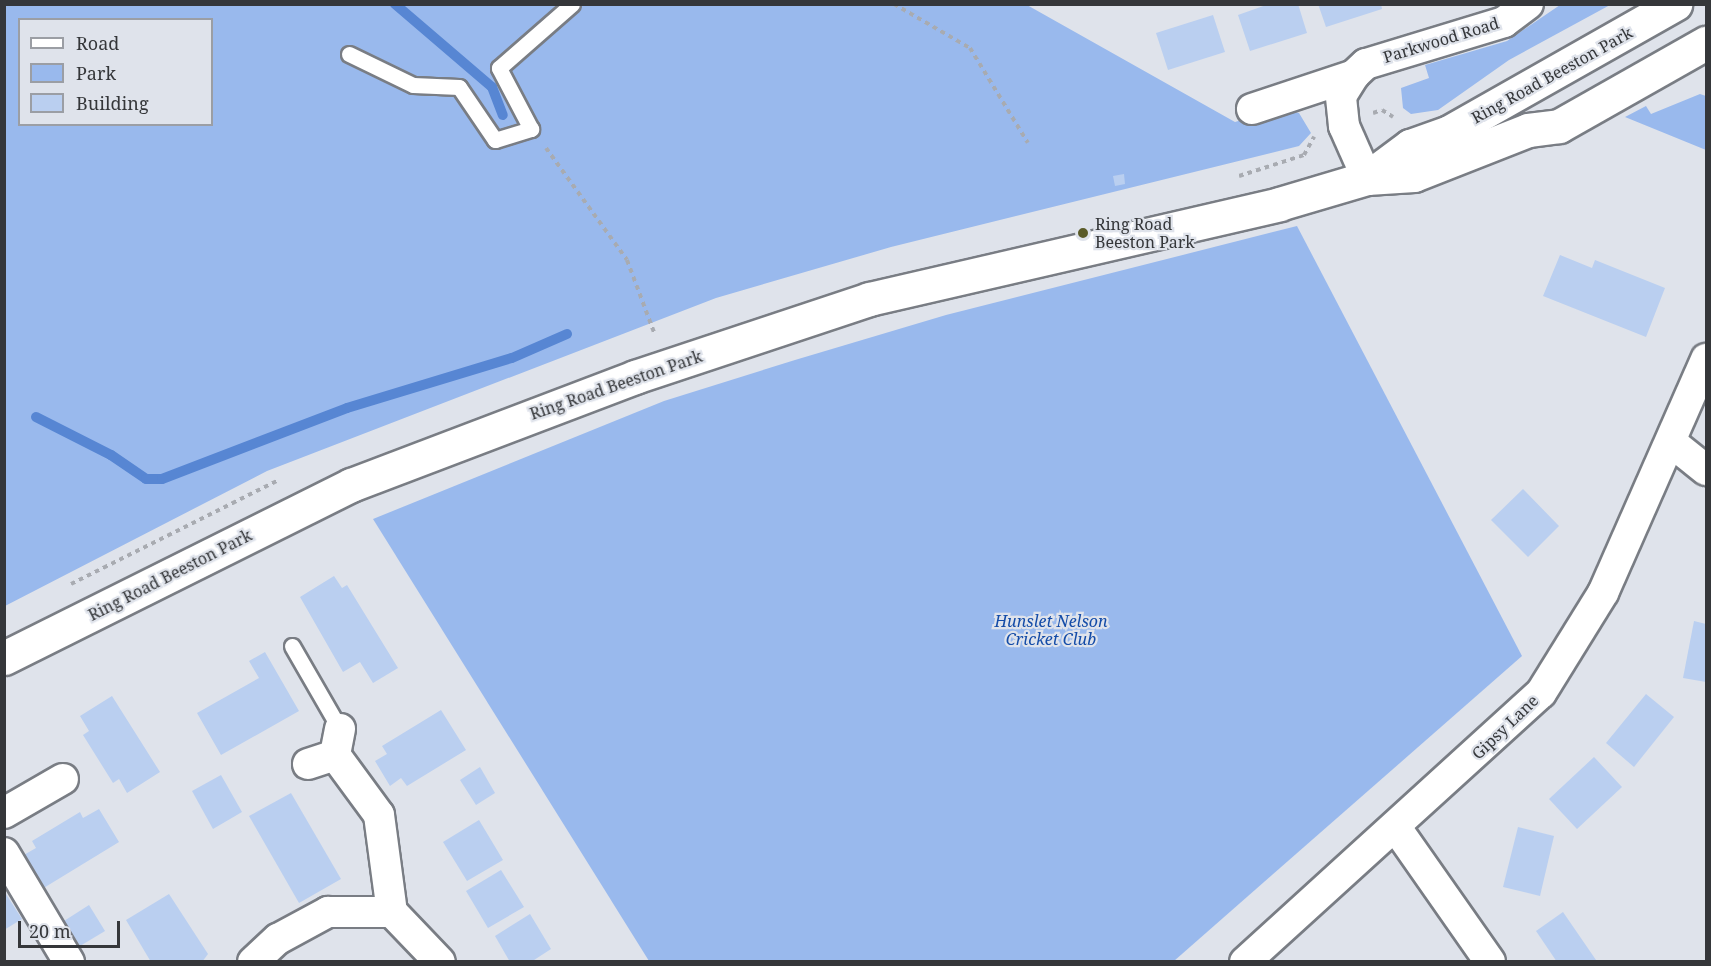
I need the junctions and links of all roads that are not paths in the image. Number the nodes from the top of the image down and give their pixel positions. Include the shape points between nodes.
1 (572, 4) edge
2 (1528, 4) edge
3 (1675, 4) edge
4 (1707, 43) edge
5 (349, 54) dead end
6 (1354, 75) junction
7 (1252, 109) dead end
8 (1367, 178) junction
9 (1707, 359) edge
10 (1671, 442) junction
11 (1707, 470) edge
12 (292, 646) dead end
13 (4, 658) edge
14 (328, 750) joint
15 (63, 779) dead end
16 (4, 813) edge
17 (1397, 829) junction
18 (4, 853) edge
19 (392, 912) junction
20 (69, 962) edge
21 (253, 962) edge
22 (440, 962) edge
23 (1245, 962) edge
24 (1490, 962) edge

1 - 5 lane via 499,68 531,129 495,140 459,87 413,85
2 - 6 street, Parkwood Road via 1504,22 1366,64
3 - 8 street, Ring Road Beeston Park via 1449,132 1410,146
4 - 8 street, Ring Road Beeston Park via 1559,126 1528,130 1414,175
6 - 7 street, Parkwood Road
6 - 8 street via 1341,96 1344,126
8 - 13 street, Ring Road Beeston Park via 1279,204 869,299 666,366 351,484
9 - 10 street, Gipsy Lane
10 - 11 street
10 - 17 street, Gipsy Lane via 1603,592 1541,693
12 - 14 lane
14 - 19 street via 380,815
15 - 16 street
17 - 23 street, Gipsy Lane
17 - 24 street
18 - 20 street
19 - 21 street via 328,912 278,939
19 - 22 street

